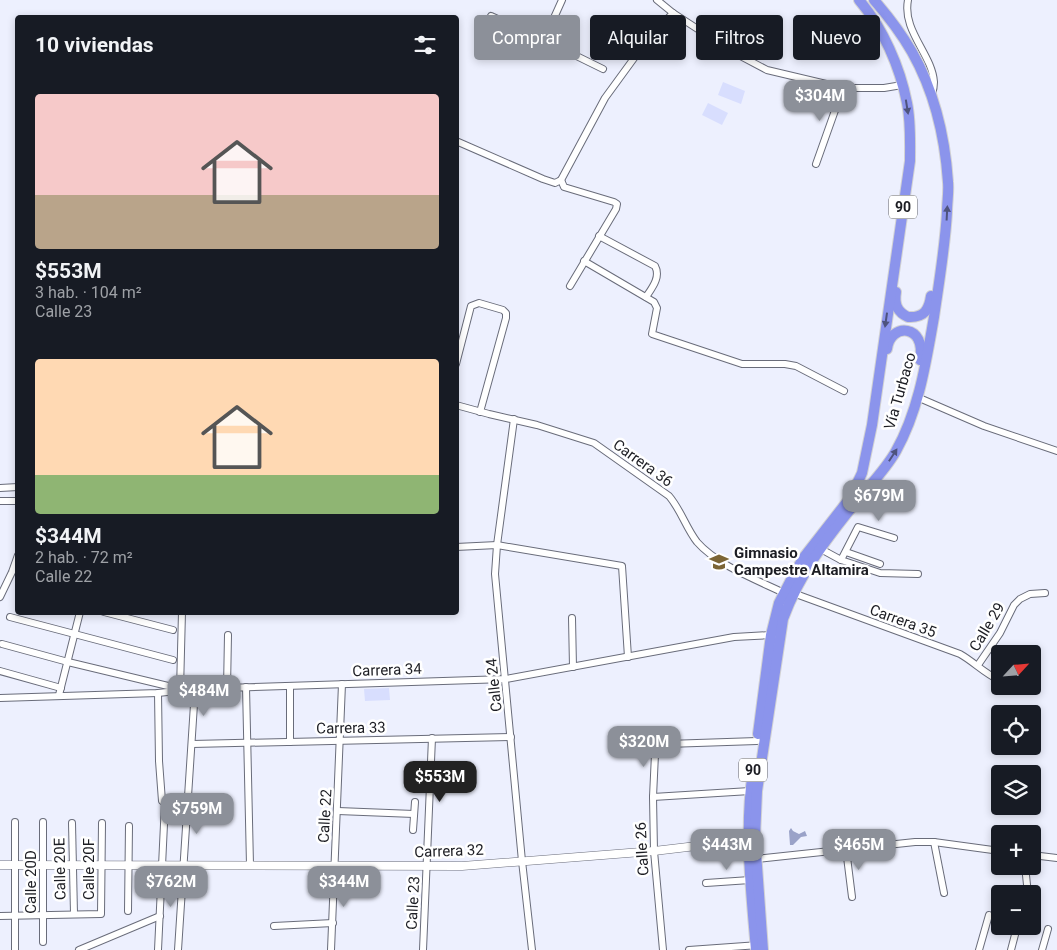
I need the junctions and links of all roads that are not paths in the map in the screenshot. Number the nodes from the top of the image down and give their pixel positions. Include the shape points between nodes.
1 (562, 0) edge
2 (657, 0) edge
3 (859, 0) edge
4 (874, 0) edge
5 (908, 0) edge
6 (673, 12) junction
7 (555, 15) edge
8 (580, 58) edge
9 (603, 69) dead end
10 (902, 84) junction
11 (843, 88) junction
12 (932, 96) junction
13 (459, 142) edge
14 (816, 164) dead end
15 (561, 180) junction
16 (599, 236) junction
17 (898, 246) junction
18 (945, 247) junction
19 (584, 261) junction
20 (570, 286) dead end
21 (646, 297) junction
22 (459, 352) edge
23 (844, 391) dead end
24 (917, 397) junction
25 (459, 406) edge
26 (480, 412) junction
27 (912, 416) junction
28 (514, 419) junction
29 (872, 425) junction
30 (1057, 451) edge
31 (15, 487) edge
32 (0, 488) edge
33 (15, 501) edge
34 (1, 503) edge
35 (894, 538) dead end
36 (497, 545) junction
37 (459, 547) edge
38 (819, 548) junction
39 (846, 552) junction
40 (842, 560) junction
41 (15, 563) edge
42 (880, 564) dead end
43 (918, 574) dead end
44 (788, 593) junction
45 (1045, 593) dead end
46 (0, 597) edge
47 (79, 615) edge
48 (115, 615) edge
49 (182, 615) edge
50 (10, 617) dead end
51 (572, 618) dead end
52 (172, 630) dead end
53 (75, 634) junction
54 (228, 635) dead end
55 (771, 635) junction
56 (2, 644) dead end
57 (628, 657) junction
58 (173, 660) dead end
59 (68, 662) junction
60 (978, 665) junction
61 (573, 667) junction
62 (0, 671) edge
63 (991, 676) edge
64 (506, 679) junction
65 (342, 684) junction
66 (290, 686) junction
67 (246, 687) junction
68 (227, 688) junction
69 (195, 689) junction
70 (177, 691) junction
71 (60, 692) junction
72 (158, 692) junction
73 (0, 698) edge
74 (512, 736) junction
75 (432, 738) junction
76 (341, 740) junction
77 (757, 741) junction
78 (290, 742) junction
79 (249, 743) junction
80 (192, 744) junction
81 (750, 791) junction
82 (653, 797) junction
83 (415, 802) dead end
84 (165, 804) junction
85 (188, 804) junction
86 (338, 811) junction
87 (414, 814) junction
88 (15, 822) dead end
89 (43, 822) dead end
90 (72, 823) dead end
91 (102, 823) dead end
92 (129, 826) dead end
93 (413, 830) dead end
94 (748, 840) junction
95 (934, 842) junction
96 (846, 848) junction
97 (991, 850) edge
98 (654, 851) junction
99 (1041, 856) edge
100 (1057, 858) edge
101 (756, 859) junction
102 (522, 861) junction
103 (184, 864) junction
104 (0, 865) edge
105 (15, 865) junction
106 (44, 865) junction
107 (73, 865) junction
108 (102, 865) junction
109 (128, 865) junction
110 (159, 865) junction
111 (250, 865) junction
112 (335, 866) junction
113 (428, 866) junction
114 (154, 874) dead end
115 (750, 880) junction
116 (706, 883) dead end
117 (944, 893) dead end
118 (852, 896) dead end
119 (128, 911) dead end
120 (74, 914) junction
121 (44, 915) junction
122 (989, 915) dead end
123 (0, 916) edge
124 (15, 916) junction
125 (160, 916) junction
126 (333, 923) junction
127 (274, 926) dead end
128 (1048, 929) dead end
129 (1015, 935) edge
130 (43, 942) dead end
131 (759, 948) edge
132 (15, 949) edge
133 (80, 950) edge
134 (158, 950) edge
135 (178, 950) edge
136 (331, 950) edge
137 (423, 950) edge
138 (532, 950) edge
139 (663, 950) edge
140 (690, 950) edge
141 (980, 950) edge
142 (1011, 950) edge
143 (1042, 950) edge

1 - 7 street
2 - 6 street
3 - 10 highway, Vía Turbaco / 90 via 879,29
4 - 12 highway, Vía Turbaco / 90 via 912,52
5 - 12 street via 910,26 934,82
6 - 11 street via 733,52 767,70
6 - 15 street via 648,39 605,98
8 - 9 street
10 - 11 street via 884,88
10 -> 17 highway, Vía Turbaco / 90 via 909,122 910,161
11 - 14 street
18 -> 12 highway, Vía Turbaco / 90 via 948,184
13 - 15 street via 543,179 555,183
15 - 16 street via 564,187 617,204
16 - 19 street
16 - 21 street via 655,266 658,277
17 - 18 highway via 902,252 895,304 903,315 914,318 930,306 938,256
17 -> 29 highway, Vía Turbaco / 90
18 - 24 highway, Vía Turbaco / 90 via 926,364
19 - 20 street
19 - 21 street
21 - 23 street via 657,308 652,334 742,364 796,366
22 - 26 street via 471,306 479,303 506,313
24 - 27 highway, Vía Turbaco / 90
24 - 30 street via 984,426
25 - 26 street, Carrera 36
26 - 28 street, Carrera 36
27 - 29 highway via 911,402 922,349 919,338 906,330 889,340 878,418
38 -> 27 highway, Vía Turbaco / 90 via 883,470
28 - 36 street, Calle 24
28 - 44 street, Carrera 36 via 594,443 668,496 697,541 710,553 733,568
29 - 44 highway, Vía Turbaco / 90 via 857,484 850,498 804,557
31 - 32 street
33 - 34 street
35 - 39 street via 858,527
36 - 37 street
36 - 57 street via 622,566
36 - 64 street, Calle 24 via 495,574
38 - 40 street
38 - 44 highway, Vía Turbaco / 90
39 - 40 street
39 - 42 street
40 - 43 street via 880,573
41 - 46 street
44 - 55 highway, Vía Turbaco / 90 via 774,618
44 - 60 street, Carrera 35 via 960,654
44 - 101 highway, Vía Turbaco / 90 via 779,634 757,791
45 - 60 street, Calle 29 via 1030,594 1014,605
47 - 53 street
48 - 52 street
49 - 70 street
50 - 53 street
51 - 61 street
53 - 58 street
53 - 59 street
54 - 68 street
55 - 57 street, Carrera 34 via 734,637
55 - 77 highway, Vía Turbaco / 90
56 - 59 street
57 - 61 street, Carrera 34
59 - 70 street via 168,686
59 - 71 street
60 - 63 street, Carrera 35
61 - 64 street, Carrera 34
62 - 71 street
64 - 65 street, Carrera 34
64 - 74 street, Calle 24
65 - 66 street, Carrera 34
65 - 76 street, Calle 22
66 - 67 street, Carrera 34
66 - 78 street
67 - 68 street, Carrera 34
67 - 79 street
68 - 69 street, Carrera 34
69 - 70 street, Carrera 34
69 - 80 street
70 - 72 street, Carrera 34
71 - 72 street, Carrera 34
71 - 73 street, Carrera 34
72 - 84 street via 158,761
74 - 75 street, Carrera 33
74 - 102 street, Calle 24
75 - 76 street, Carrera 33
75 - 113 street, Calle 23
76 - 78 street, Carrera 33
76 - 86 street, Calle 22
77 - 81 highway, Vía Turbaco / 90
77 - 82 street, Calle 26 via 667,744 655,754
78 - 79 street, Carrera 33
79 - 80 street, Carrera 33
79 - 111 street
80 - 85 street
81 - 82 street
81 - 94 highway, Vía Turbaco / 90
82 - 98 street, Calle 26
83 - 87 street
84 - 85 street
84 - 110 street
85 - 103 street
86 - 87 street
86 - 112 street, Calle 22
87 - 93 street
88 - 105 street
89 - 106 street, Calle 20D
90 - 107 street, Calle 20E
91 - 108 street, Calle 20F
92 - 109 street
94 - 98 street, Carrera 32
94 - 115 highway, Vía Turbaco / 90
95 - 96 street
95 - 97 street
95 - 117 street
96 - 101 street
96 - 118 street
98 - 102 street, Carrera 32
98 - 139 street, Calle 26
99 - 100 street
101 - 131 highway, Vía Turbaco / 90
102 - 113 street, Carrera 32
102 - 138 street, Calle 24
103 - 110 street, Carrera 32
103 - 111 street, Carrera 32
103 - 135 street
104 - 105 street, Carrera 32
105 - 106 street, Carrera 32
105 - 124 street
106 - 107 street, Carrera 32
106 - 121 street, Calle 20D
107 - 108 street, Carrera 32
107 - 120 street, Calle 20E
108 - 109 street, Carrera 32
108 - 120 street, Calle 20F via 101,914
109 - 110 street, Carrera 32
109 - 119 street
110 - 114 street
110 - 125 street
111 - 112 street, Carrera 32
112 - 113 street, Carrera 32
112 - 126 street, Calle 22
113 - 137 street, Calle 23
115 - 116 street
115 - 131 highway, Vía Turbaco / 90
120 - 121 street
121 - 124 street
121 - 130 street, Calle 20D
122 - 141 street
123 - 124 street
124 - 132 street
125 - 133 street
125 - 134 street
126 - 127 street
126 - 136 street, Calle 22
128 - 143 street
129 - 142 street
131 - 140 street

